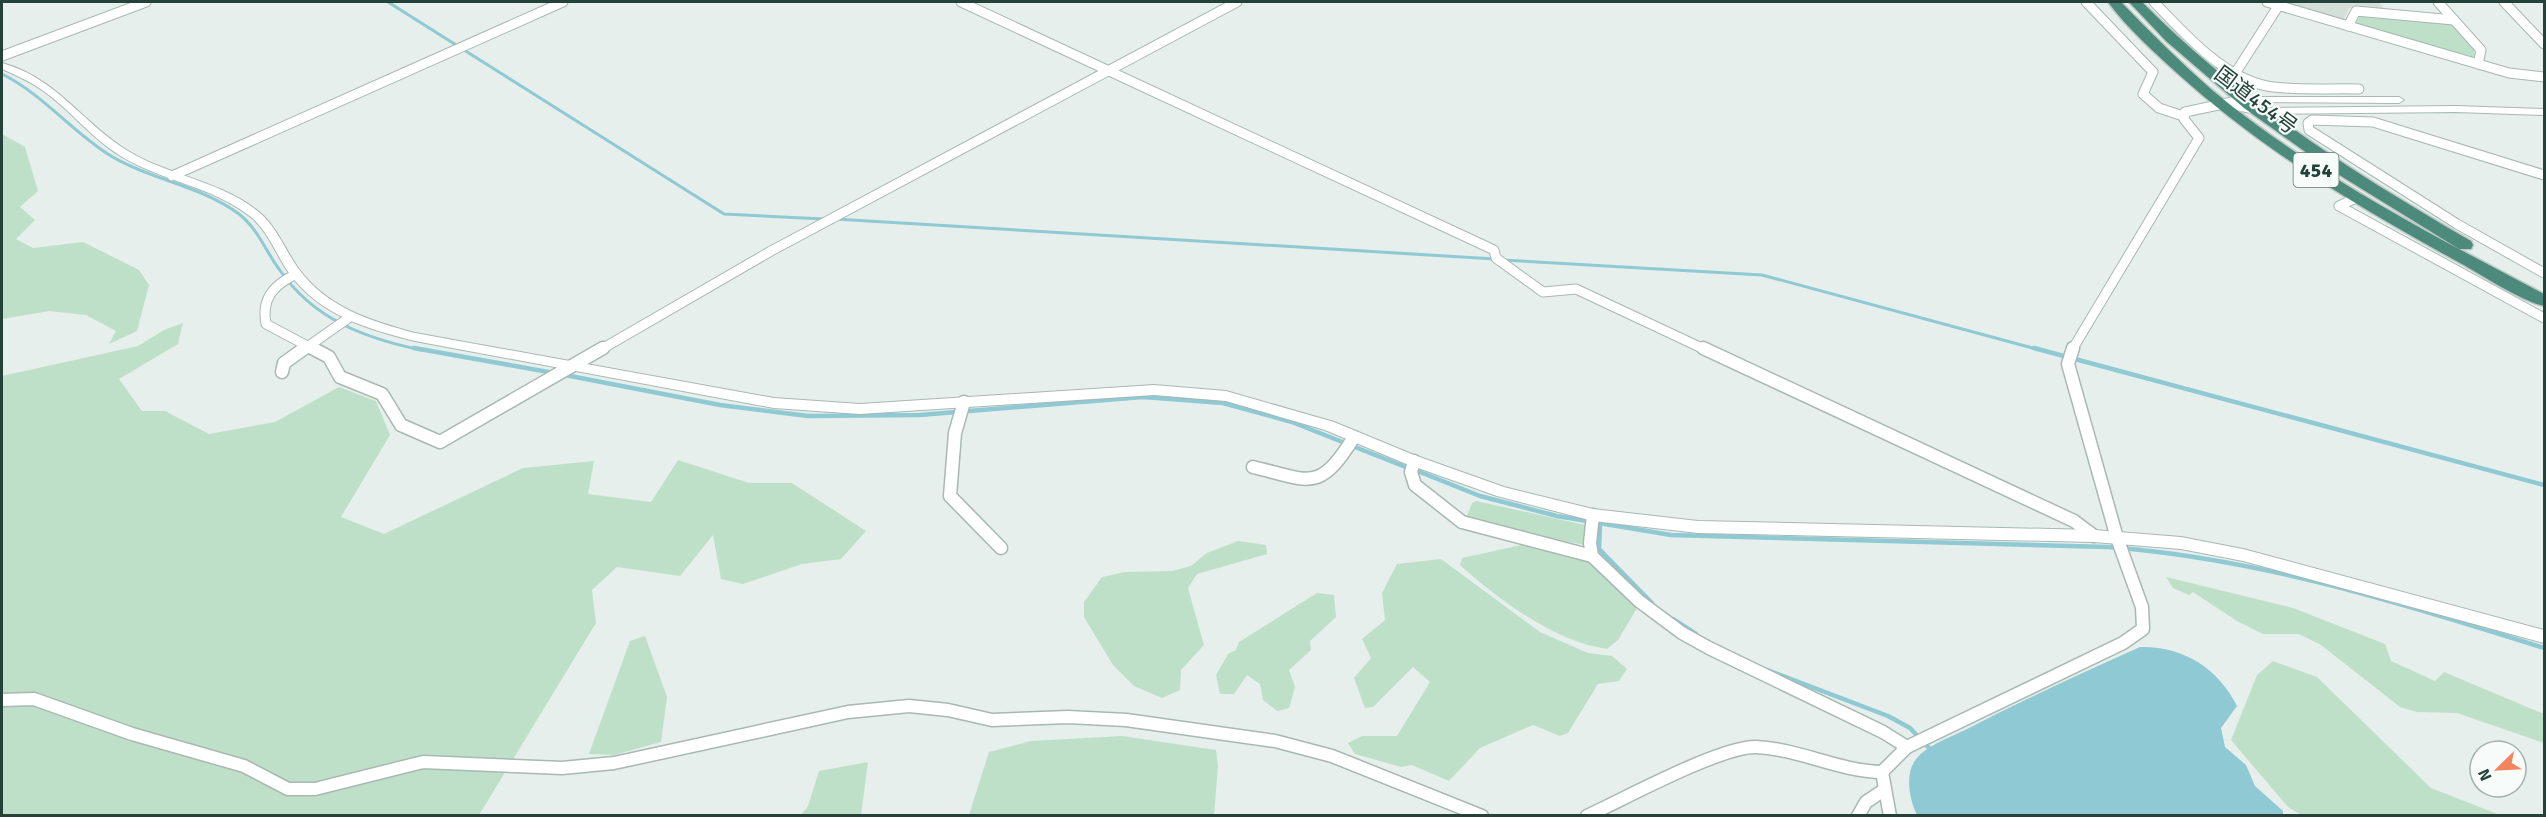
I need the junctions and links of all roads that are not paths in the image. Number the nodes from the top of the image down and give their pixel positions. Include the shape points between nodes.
1 (146, 2) edge
2 (563, 2) edge
3 (961, 2) edge
4 (1237, 2) edge
5 (2086, 2) edge
6 (2114, 2) edge
7 (2135, 2) edge
8 (2154, 2) edge
9 (2267, 2) edge
10 (2383, 2) edge
11 (2438, 2) edge
12 (2504, 2) edge
13 (2279, 5) junction
14 (2390, 14) junction
15 (2454, 20) junction
16 (2348, 26) junction
17 (2543, 40) edge
18 (2, 56) edge
19 (2478, 64) junction
20 (2, 66) edge
21 (1110, 70) junction
22 (2236, 72) junction
23 (2544, 77) edge
24 (2360, 89) dead end
25 (2242, 100) junction
26 (2224, 105) junction
27 (2256, 111) junction
28 (2544, 111) edge
29 (2183, 116) junction
30 (2544, 172) edge
31 (172, 176) junction
32 (2358, 197) junction
33 (2544, 273) edge
34 (296, 274) junction
35 (2544, 290) edge
36 (2544, 301) edge
37 (350, 317) junction
38 (2544, 318) edge
39 (308, 346) junction
40 (568, 366) junction
41 (282, 372) dead end
42 (964, 402) junction
43 (1354, 437) junction
44 (1414, 461) junction
45 (1253, 467) dead end
46 (1593, 515) junction
47 (2094, 536) junction
48 (2117, 538) junction
49 (1001, 548) dead end
50 (1592, 556) junction
51 (2544, 637) edge
52 (2, 700) edge
53 (1907, 747) junction
54 (1882, 772) junction
55 (1884, 790) junction
56 (1482, 816) edge
57 (1587, 816) edge
58 (1858, 816) edge
59 (1890, 816) edge

1 - 18 street
2 - 31 street
3 - 21 street
4 - 21 street
5 - 29 street via 2150,67 2153,76 2143,94 2159,108
6 - 26 highway, 国道454号 / 454 via 2181,70
7 - 25 highway, 国道454号 / 454
8 - 22 street via 2203,48
9 - 13 street
10 - 14 street
11 - 15 street
12 - 17 street
13 - 16 street
13 - 22 street
14 - 15 street
14 - 16 street via 2356,10
15 - 19 street via 2481,50
16 - 19 street
19 - 23 street via 2509,74
20 - 31 street via 46,88 125,154
21 - 40 street via 771,251
21 - 47 street via 1494,250 1496,258 1543,292 1576,288 2074,521
22 - 24 street via 2267,86
25 - 26 street
25 - 27 highway, 国道454号 / 454
25 - 28 street via 2449,101
26 - 27 street
26 - 29 street via 2190,110
26 - 32 highway, 国道454号 / 454
27 - 28 street
27 - 35 highway, 国道454号 / 454 via 2419,218
29 - 48 street via 2199,138 2069,354 2068,364
30 - 33 street via 2373,122 2350,119 2308,123 2309,130 2351,159
31 - 34 street via 234,201 254,214 276,236
32 - 36 highway, 国道454号 / 454
32 - 38 street via 2339,207
34 - 37 street via 320,299
34 - 39 street via 271,288 264,315 266,324
37 - 39 street
37 - 40 street via 415,337
39 - 40 street via 332,360 340,377 382,394 401,425 440,442
39 - 41 street via 284,363
40 - 42 street via 774,404 860,409
42 - 43 street via 1189,391 1261,404
42 - 49 street via 955,433 950,496
43 - 44 street
43 - 45 street via 1321,477 1310,479
44 - 46 street via 1502,492
44 - 50 street via 1414,485 1462,522
46 - 47 street via 1698,527
46 - 50 street
47 - 48 street
48 - 51 street via 2181,543 2244,555
48 - 53 street via 2142,607 2143,629 2123,643
50 - 53 street via 1639,602 1682,633
52 - 56 street via 34,699 132,734 244,766 288,789 315,789 423,762 562,768 614,763 848,712 909,706 992,720 1126,720 1275,741 1332,756
53 - 54 street
54 - 55 street
54 - 57 street via 1863,773 1776,747 1756,745 1734,749
55 - 58 street via 1866,802
55 - 59 street

